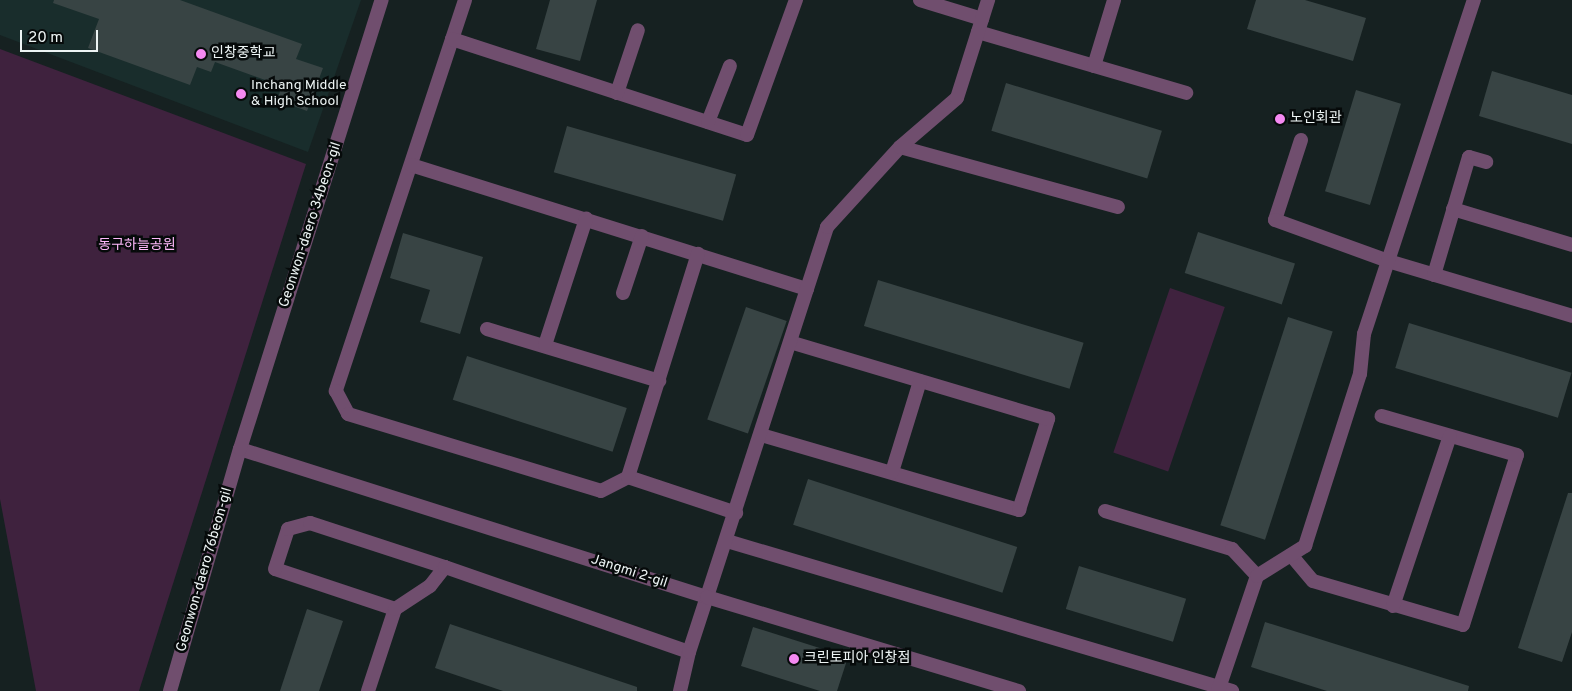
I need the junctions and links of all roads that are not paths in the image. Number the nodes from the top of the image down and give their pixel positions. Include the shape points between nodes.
1 (382, 0) edge
2 (465, 0) edge
3 (796, 0) edge
4 (920, 0) edge
5 (988, 0) edge
6 (1114, 0) edge
7 (1474, 0) edge
8 (980, 26) junction
9 (638, 30) dead end
10 (452, 39) junction
11 (730, 66) dead end
12 (1094, 66) junction
13 (617, 92) junction
14 (1186, 93) dead end
15 (708, 122) junction
16 (1301, 140) dead end
17 (900, 147) junction
18 (1486, 162) dead end
19 (411, 165) junction
20 (1118, 207) dead end
21 (1453, 209) junction
22 (586, 219) junction
23 (642, 236) junction
24 (1572, 245) edge
25 (698, 254) junction
26 (1388, 261) junction
27 (1434, 275) junction
28 (808, 289) junction
29 (623, 293) dead end
30 (1572, 316) edge
31 (487, 329) dead end
32 (790, 342) junction
33 (545, 345) junction
34 (659, 381) junction
35 (920, 381) junction
36 (1382, 416) dead end
37 (761, 435) junction
38 (1450, 436) junction
39 (240, 449) junction
40 (892, 472) junction
41 (628, 477) junction
42 (1105, 511) dead end
43 (736, 513) junction
44 (727, 541) junction
45 (1291, 554) junction
46 (445, 567) junction
47 (1257, 576) junction
48 (707, 597) junction
49 (1393, 606) junction
50 (395, 609) junction
51 (690, 652) junction
52 (1223, 690) edge
53 (170, 691) edge
54 (368, 691) edge
55 (680, 691) edge
56 (1019, 691) edge

1 - 39 street, Geonwon-daero 34beon-gil
2 - 10 street
3 - 15 street via 747,135
4 - 8 street
5 - 8 street
6 - 12 street
7 - 26 street
8 - 12 street
8 - 17 street via 957,98
9 - 13 street
10 - 13 street
10 - 19 street
11 - 15 street
12 - 14 street
13 - 15 street
16 - 26 street via 1275,220
17 - 20 street
17 - 28 street via 827,227
18 - 21 street via 1469,157
19 - 22 street
19 - 41 street via 336,391 348,414 601,491
21 - 24 street
21 - 27 street
22 - 23 street
22 - 33 street
23 - 25 street
23 - 29 street
25 - 28 street
25 - 34 street
26 - 27 street
26 - 45 street via 1364,334 1360,374 1305,546
27 - 30 street
28 - 32 street
31 - 33 street
32 - 35 street
32 - 37 street
33 - 34 street
34 - 41 street
35 - 40 street
35 - 40 street via 1048,419 1018,510
36 - 38 street
37 - 40 street
37 - 43 street
38 - 49 street
38 - 49 street via 1517,455 1463,625
39 - 48 street, Jangmi 2-gil
39 - 53 street, Geonwon-daero 76beon-gil
41 - 43 street
42 - 47 street via 1232,550
43 - 44 street
44 - 48 street
44 - 52 street
45 - 47 street
45 - 49 street via 1313,581
46 - 50 street via 430,586
46 - 50 street via 310,523 288,529 275,569
46 - 51 street
47 - 52 street
48 - 51 street
48 - 56 street, Jangmi 2-gil
50 - 54 street
51 - 55 street

